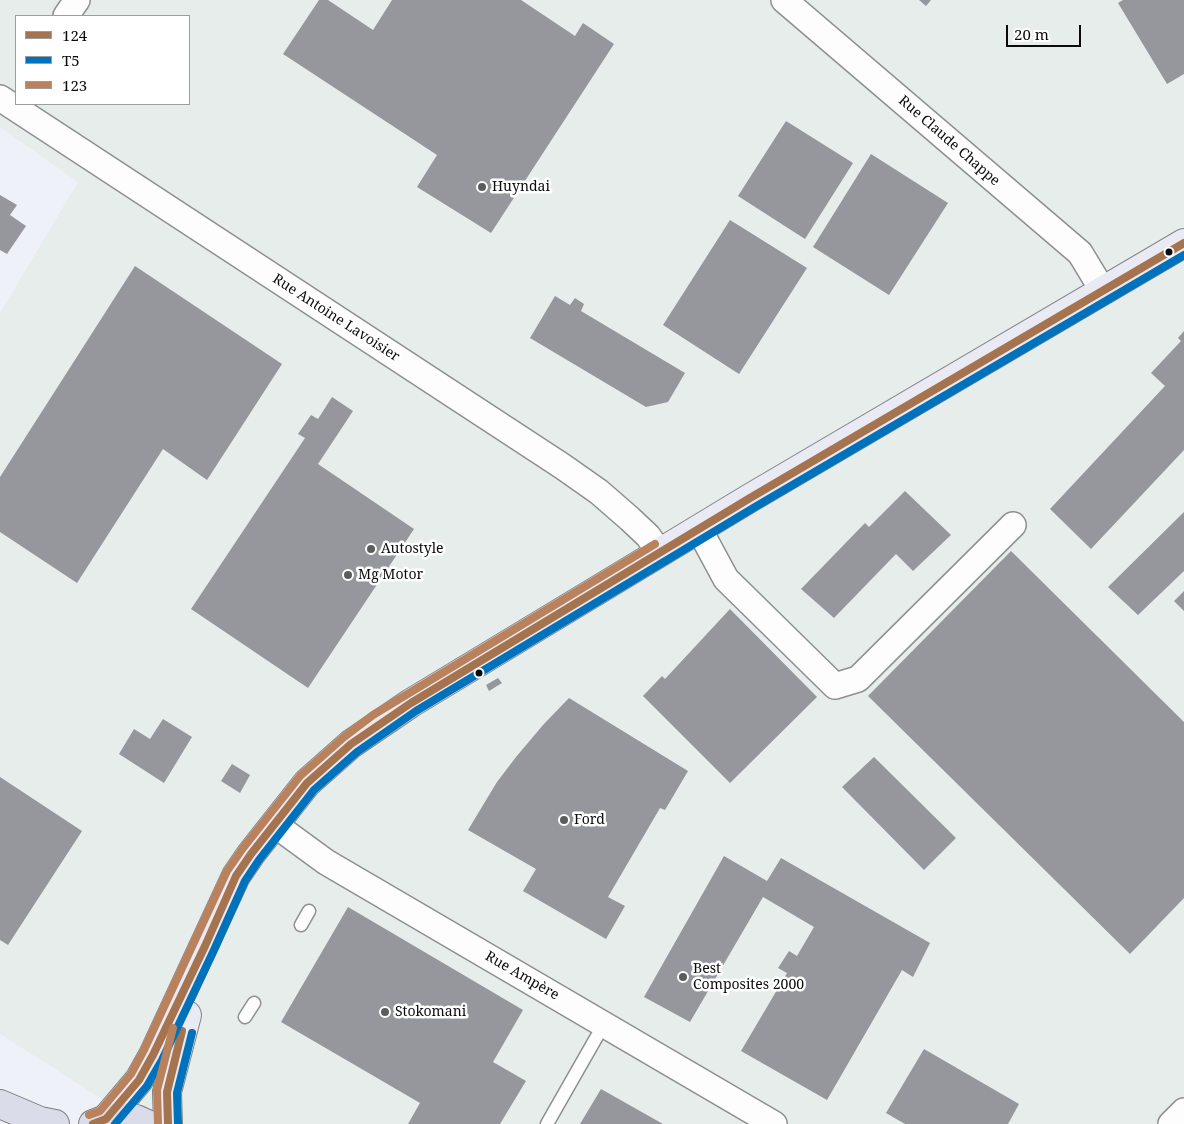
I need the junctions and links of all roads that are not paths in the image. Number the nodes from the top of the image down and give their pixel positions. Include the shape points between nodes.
1 (77, 0) edge
2 (784, 0) edge
3 (67, 15) edge
4 (18, 105) edge
5 (1184, 243) edge
6 (1103, 291) junction
7 (1014, 525) dead end
8 (699, 529) junction
9 (660, 552) junction
10 (274, 824) junction
11 (309, 911) dead end
12 (301, 925) dead end
13 (205, 946) junction
14 (254, 1003) dead end
15 (245, 1017) dead end
16 (604, 1024) junction
17 (0, 1104) edge
18 (1184, 1111) edge
19 (100, 1121) edge
20 (55, 1124) edge
21 (147, 1124) edge
22 (168, 1124) edge
23 (547, 1124) edge
24 (774, 1124) edge
25 (1171, 1124) edge

1 - 3 street
2 - 6 street, Rue Claude Chappe via 1080,253
4 - 9 street, Rue Antoine Lavoisier via 562,466 630,519
5 - 6 main road
6 - 8 main road
7 - 8 street via 858,679 835,686 726,579
8 - 9 main road
9 - 10 main road via 378,724 307,783
10 - 13 main road via 236,876
10 - 16 street, Rue Ampère via 326,862
11 - 12 lane
13 - 19 main road via 139,1080
13 - 22 main road via 167,1092
14 - 15 lane
16 - 23 lane
16 - 24 street, Rue Ampère
17 - 20 main road
18 - 25 street
19 - 21 main road via 121,1117

